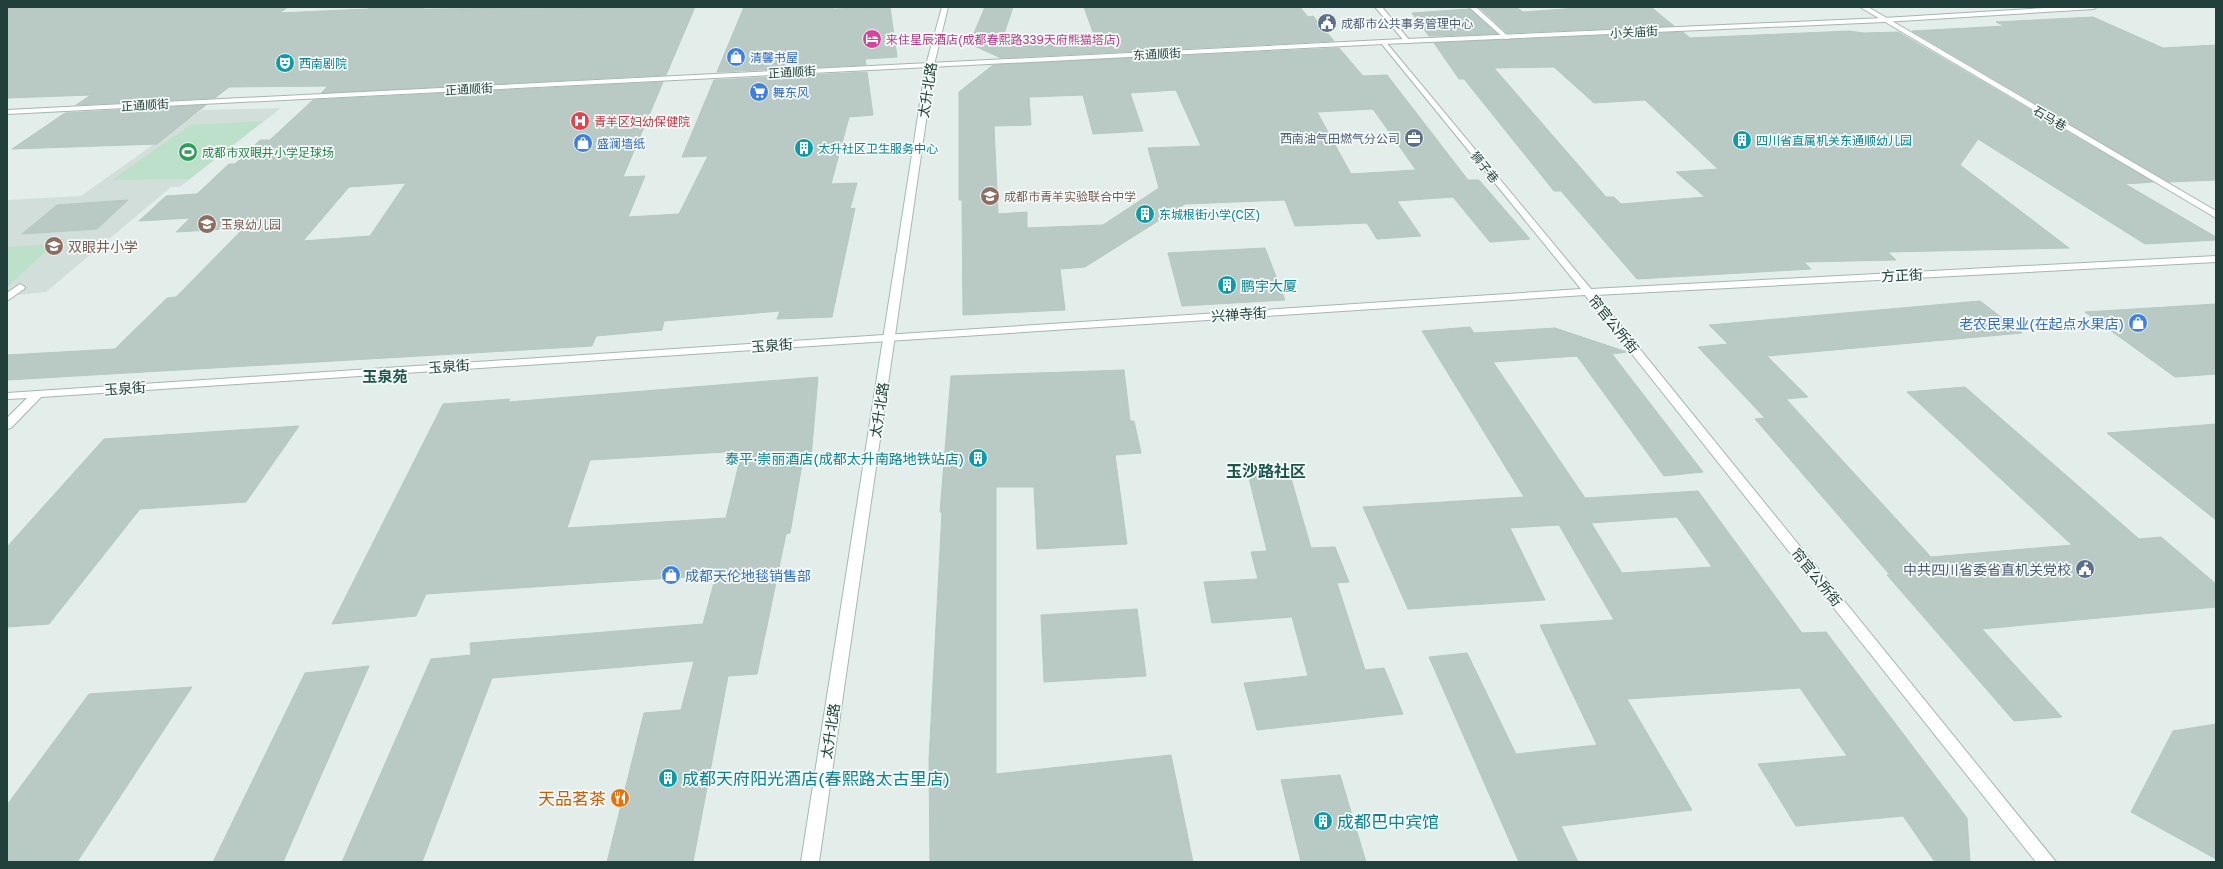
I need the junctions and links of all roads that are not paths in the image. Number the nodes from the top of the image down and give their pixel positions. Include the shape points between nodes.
1 (945, 7) edge
2 (1378, 7) edge
3 (1472, 7) edge
4 (1863, 7) edge
5 (2094, 7) edge
6 (1884, 20) junction
7 (1507, 38) junction
8 (1383, 42) junction
9 (1408, 42) junction
10 (930, 65) junction
11 (7, 112) edge
12 (2216, 215) edge
13 (2216, 259) edge
14 (20, 287) dead end
15 (1588, 292) junction
16 (7, 298) edge
17 (890, 337) junction
18 (38, 394) junction
19 (7, 396) edge
20 (7, 425) edge
21 (810, 862) edge
22 (2047, 862) edge

1 - 10 street, 太升北路
2 - 9 street
3 - 7 street
4 - 6 street, 石马巷
5 - 6 street, 小关庙街
6 - 7 street, 小关庙街
6 - 12 street, 石马巷
7 - 9 street, 小关庙街
8 - 9 street, 小关庙街
8 - 10 street, 东通顺街
8 - 15 street, 狮子巷
10 - 11 street, 正通顺街
10 - 17 street, 太升北路
13 - 15 street, 方正街
14 - 16 street
15 - 17 street, 兴禅寺街
15 - 22 street, 帘官公所街
17 - 18 street, 玉泉街
17 - 21 street, 太升北路
18 - 19 street, 玉泉街
18 - 20 street

